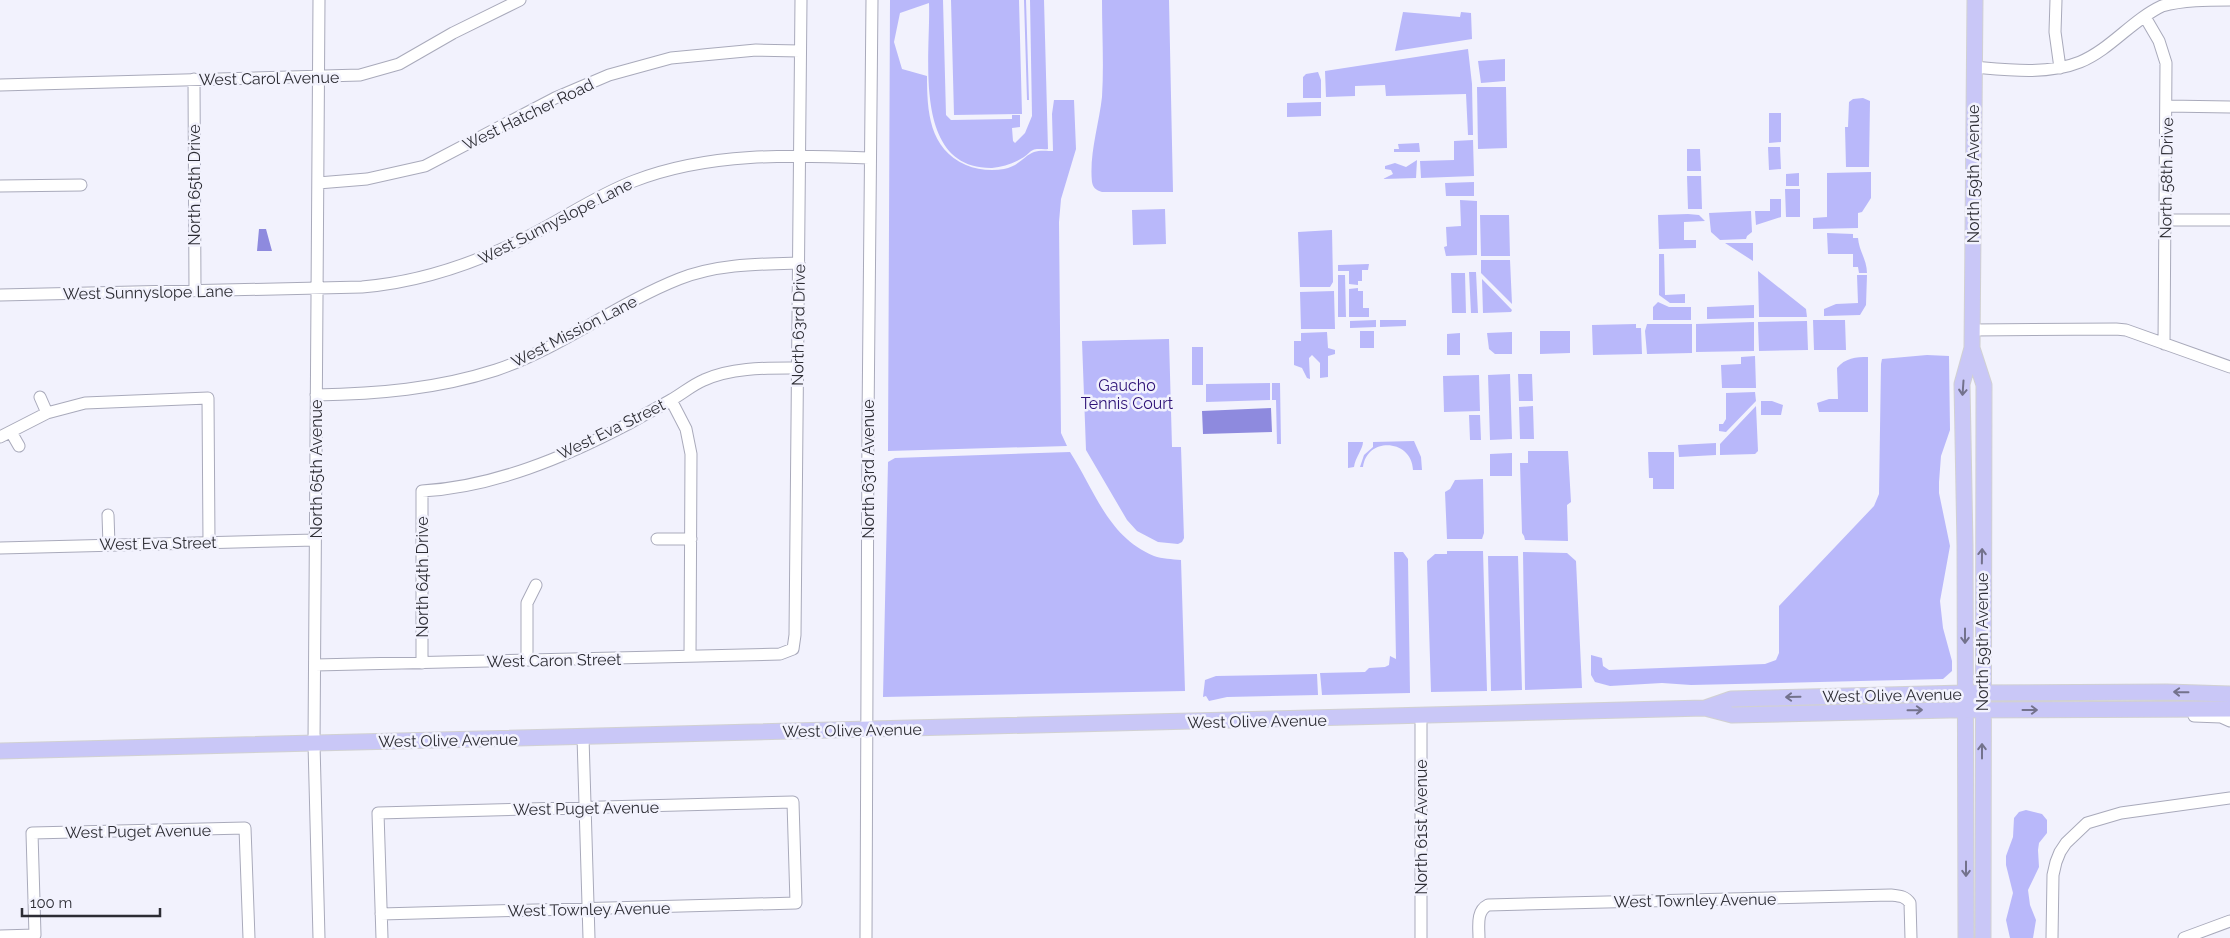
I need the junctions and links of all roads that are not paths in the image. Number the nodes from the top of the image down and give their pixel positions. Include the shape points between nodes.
1 (319, 0) edge
2 (520, 0) edge
3 (800, 0) edge
4 (872, 0) edge
5 (1975, 0) edge
6 (2056, 0) edge
7 (2230, 0) edge
8 (2146, 16) junction
9 (800, 51) junction
10 (1974, 67) junction
11 (2060, 68) junction
12 (319, 78) junction
13 (194, 80) junction
14 (0, 85) edge
15 (2167, 106) junction
16 (2230, 107) edge
17 (798, 156) junction
18 (870, 158) junction
19 (318, 183) junction
20 (0, 186) edge
21 (81, 186) dead end
22 (2166, 220) junction
23 (2230, 220) edge
24 (799, 263) junction
25 (317, 288) junction
26 (195, 291) junction
27 (0, 295) edge
28 (1972, 330) junction
29 (2164, 344) junction
30 (1972, 348) junction
31 (2230, 367) edge
32 (798, 368) junction
33 (316, 395) junction
34 (40, 397) dead end
35 (671, 400) junction
36 (47, 413) junction
37 (1963, 428) junction
38 (12, 432) junction
39 (0, 437) edge
40 (19, 446) dead end
41 (422, 491) joint
42 (1983, 503) junction
43 (108, 515) dead end
44 (658, 539) dead end
45 (691, 539) junction
46 (315, 540) junction
47 (208, 542) junction
48 (108, 545) junction
49 (0, 548) edge
50 (536, 585) dead end
51 (793, 649) joint
52 (690, 656) junction
53 (526, 660) junction
54 (422, 663) junction
55 (315, 665) junction
56 (1964, 693) junction
57 (1982, 693) junction
58 (2230, 694) edge
59 (1705, 708) junction
60 (2230, 709) edge
61 (1964, 710) junction
62 (1982, 710) junction
63 (2151, 710) junction
64 (1421, 717) junction
65 (2230, 721) edge
66 (866, 730) junction
67 (583, 737) junction
68 (314, 744) junction
69 (0, 752) edge
70 (2230, 798) edge
71 (585, 808) junction
72 (796, 903) joint
73 (588, 909) junction
74 (381, 914) junction
75 (2230, 921) edge
76 (0, 936) edge
77 (249, 938) edge
78 (319, 938) edge
79 (382, 938) edge
80 (589, 938) edge
81 (866, 938) edge
82 (1421, 938) edge
83 (1479, 938) edge
84 (1911, 938) edge
85 (1966, 938) edge
86 (1982, 938) edge
87 (2052, 938) edge
88 (2184, 938) edge

1 - 12 street, North 65th Avenue
2 - 12 street, West Carol Avenue via 400,64 360,76
3 - 9 street, North 63rd Drive
4 - 18 street, North 63rd Avenue
5 - 10 main road, North 59th Avenue
6 - 11 street
7 - 8 street via 2185,0 2163,6
8 - 11 street via 2092,56
8 - 15 street, North 58th Drive via 2166,63
9 - 17 street, North 63rd Drive
9 - 19 street, West Hatcher Road via 756,50 671,58 609,75 555,98 425,166 367,179
10 - 11 street
10 - 28 main road, North 59th Avenue
12 - 13 street, West Carol Avenue
12 - 19 street, North 65th Avenue
13 - 14 street, West Carol Avenue
13 - 26 street, North 65th Drive
15 - 16 street
15 - 22 street, North 58th Drive
17 - 18 street, West Sunnyslope Lane
17 - 24 street, North 63rd Drive
17 - 25 street, West Sunnyslope Lane via 736,157 668,170 614,189 528,237 465,265 380,285
18 - 66 street, North 63rd Avenue
19 - 25 street, North 65th Avenue
20 - 21 street
22 - 23 street
22 - 29 street, North 58th Drive
24 - 32 street, North 63rd Drive
24 - 33 street, West Mission Lane via 726,266 680,278 497,370 402,391
25 - 26 street, West Sunnyslope Lane
25 - 33 street, North 65th Avenue
26 - 27 street, West Sunnyslope Lane
28 - 29 street via 2116,329
28 - 30 main road, North 59th Avenue
29 - 31 street
30 -> 37 main road, North 59th Avenue via 1962,384
30 - 42 main road, North 59th Avenue via 1984,385
32 - 35 street, West Eva Street via 730,372 704,380
32 - 51 street, North 63rd Drive
33 - 46 street, North 65th Avenue
34 - 36 street
35 - 41 street, West Eva Street via 585,446 531,466 463,486
35 - 45 street via 686,429 691,454
36 - 38 street
36 - 47 street via 66,406 104,401 208,398
37 - 42 main road via 1973,446 1974,500
37 -> 56 main road, North 59th Avenue
38 - 39 street
38 - 40 street
41 - 54 street, North 64th Drive
57 -> 42 main road, North 59th Avenue
43 - 48 street
44 - 45 street
45 - 52 street
46 - 47 street, West Eva Street
46 - 55 street, North 65th Avenue
47 - 48 street, West Eva Street
48 - 49 street, West Eva Street
50 - 53 street via 526,603
51 - 52 street, West Caron Street via 780,654
52 - 53 street, West Caron Street
53 - 54 street, West Caron Street
54 - 55 street, West Caron Street
55 - 68 street, North 65th Avenue
56 - 57 main road, West Olive Avenue
56 -> 59 main road, West Olive Avenue via 1731,698
56 - 61 main road, North 59th Avenue
58 -> 57 main road, West Olive Avenue
57 - 62 main road, North 59th Avenue
59 -> 61 main road, West Olive Avenue via 1732,715
59 - 64 main road, West Olive Avenue
60 - 63 main road, West Olive Avenue
61 - 62 main road, West Olive Avenue
61 -> 85 main road, North 59th Avenue
62 -> 63 main road, West Olive Avenue
86 -> 62 main road, North 59th Avenue
63 - 65 street via 2174,716 2221,717
64 - 66 main road, West Olive Avenue
64 - 82 street, North 61st Avenue
66 - 67 main road, West Olive Avenue
66 - 81 street, North 63rd Avenue
67 - 68 main road, West Olive Avenue
67 - 71 street
68 - 69 main road, West Olive Avenue
68 - 78 street, North 65th Avenue
70 - 87 street via 2121,813 2087,824 2066,843 2052,875
71 - 72 street, West Puget Avenue via 793,802
71 - 73 street
71 - 74 street, West Puget Avenue via 378,813
72 - 73 street, West Townley Avenue
73 - 74 street, West Townley Avenue
73 - 80 street
74 - 79 street
75 - 88 street
76 - 77 street, West Puget Avenue via 35,935 32,833 245,828
83 - 84 street, West Townley Avenue via 1479,914 1488,905 1900,896 1907,899 1911,909

